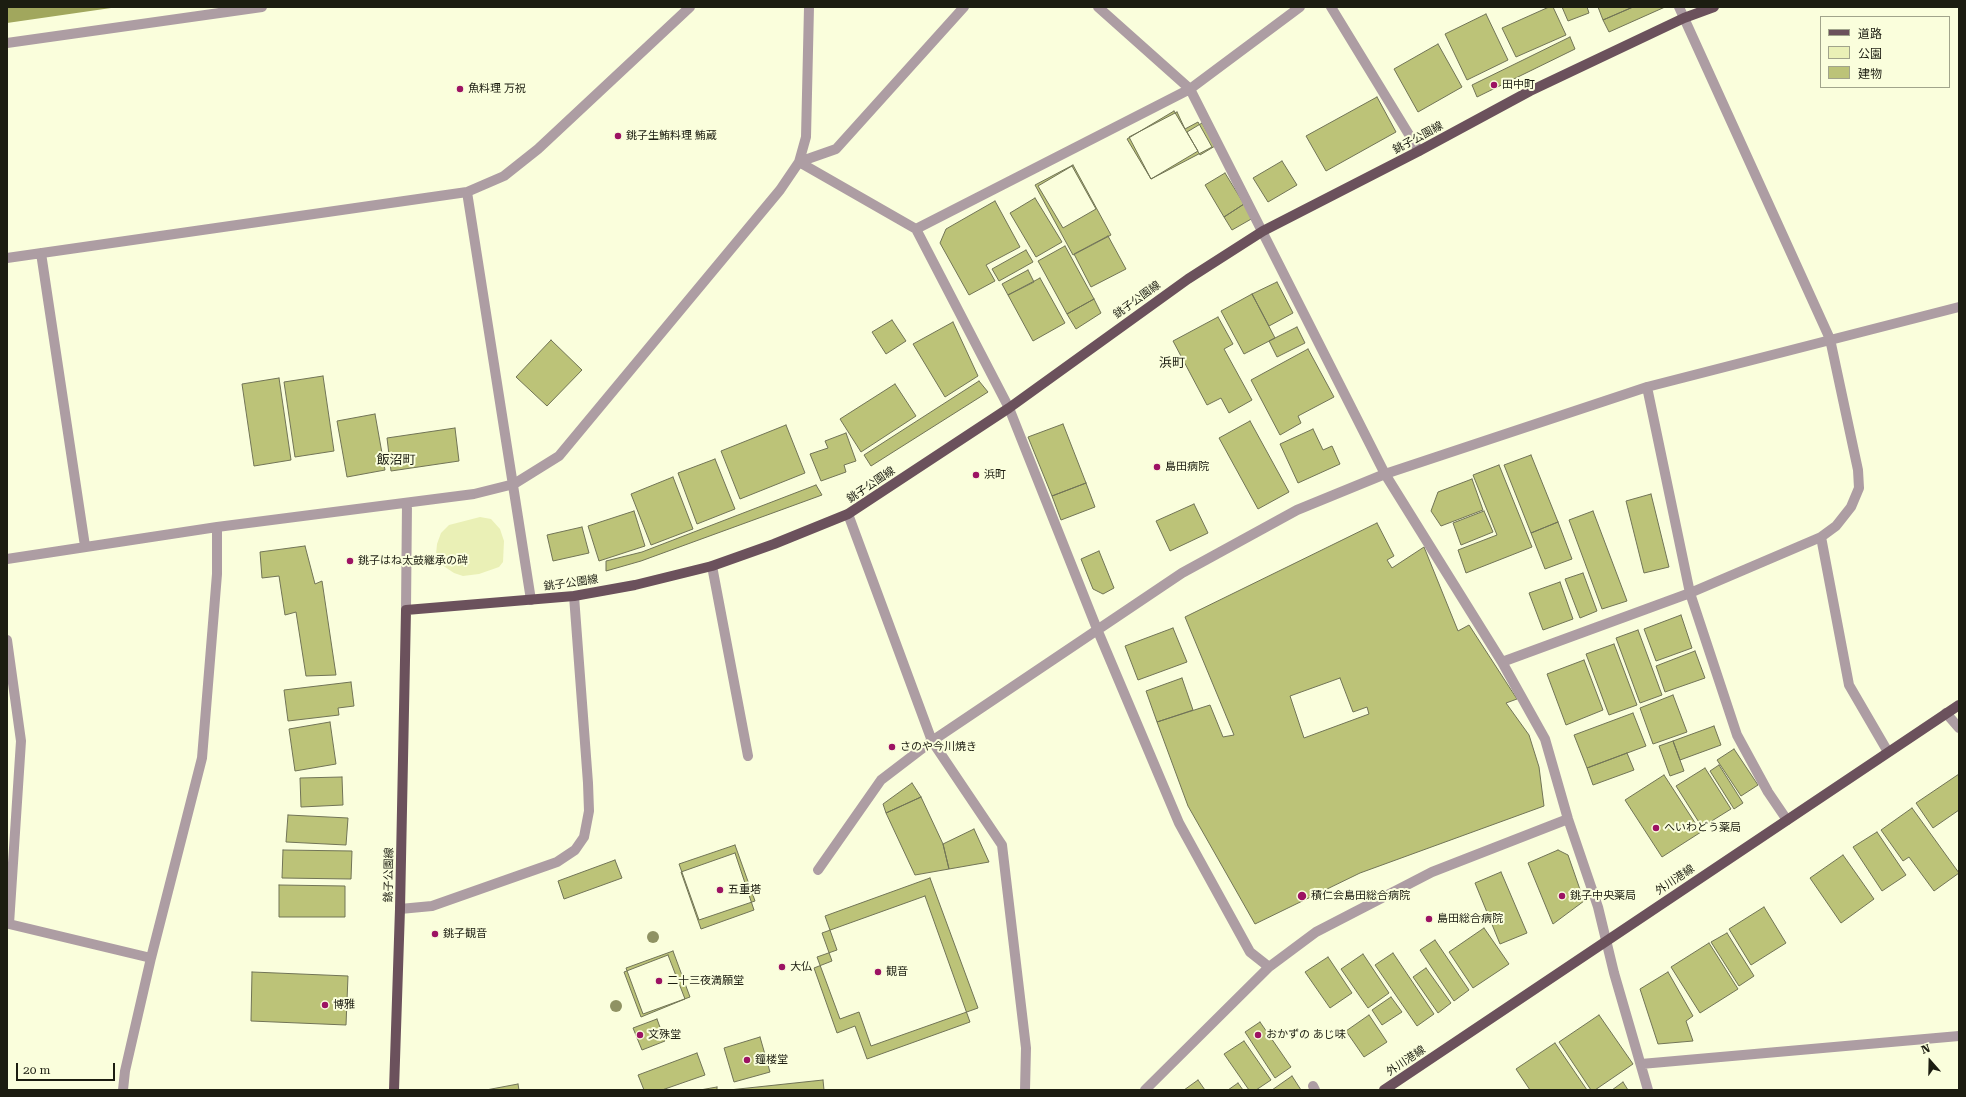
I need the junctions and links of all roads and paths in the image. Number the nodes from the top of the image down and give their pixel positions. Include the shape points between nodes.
1 (262, 7) edge
2 (690, 7) edge
3 (809, 7) edge
4 (964, 7) edge
5 (1098, 7) edge
6 (1300, 7) edge
7 (1331, 7) edge
8 (1679, 7) edge
9 (1714, 7) edge
10 (1684, 18) junction
11 (7, 43) edge
12 (1190, 89) junction
13 (1420, 151) junction
14 (799, 162) junction
15 (467, 192) junction
16 (916, 229) junction
17 (1263, 231) junction
18 (42, 253) junction
19 (7, 258) edge
20 (1959, 307) edge
21 (1830, 339) junction
22 (1647, 387) junction
23 (1009, 408) junction
24 (1385, 474) junction
25 (514, 484) junction
26 (407, 503) junction
27 (848, 514) junction
28 (217, 526) junction
29 (1822, 537) junction
30 (85, 546) junction
31 (7, 559) edge
32 (712, 566) junction
33 (1690, 593) junction
34 (574, 596) junction
35 (531, 600) junction
36 (406, 610) junction
37 (1097, 629) junction
38 (7, 640) edge
39 (1502, 662) junction
40 (1959, 705) edge
41 (1946, 713) junction
42 (1959, 728) edge
43 (932, 741) junction
44 (1888, 752) junction
45 (748, 756) dead end
46 (1568, 819) junction
47 (1787, 820) junction
48 (818, 870) dead end
49 (400, 909) junction
50 (1607, 940) junction
51 (151, 958) junction
52 (1269, 967) junction
53 (1959, 1036) edge
54 (1641, 1064) junction
55 (123, 1090) edge
56 (394, 1090) edge
57 (1025, 1090) edge
58 (1145, 1090) edge
59 (1384, 1090) edge
60 (1648, 1090) edge

1 - 11 street
2 - 15 street via 538,149 504,176
3 - 14 street via 806,137
4 - 14 street via 836,149
5 - 12 street
6 - 12 street
7 - 13 street
8 - 10 street
9 - 10 main road, 銚子公園線
10 - 13 main road, 銚子公園線 via 1530,91
10 - 21 street
12 - 16 street
12 - 17 street
13 - 17 main road, 銚子公園線
14 - 16 street
14 - 25 street via 780,190 559,456
15 - 18 street
15 - 25 street
16 - 23 street
17 - 23 main road, 銚子公園線 via 1188,279
17 - 24 street
18 - 19 street
18 - 30 street
20 - 21 street
21 - 22 street
21 - 29 street via 1858,470 1859,488 1851,507 1836,526
22 - 24 street
22 - 33 street
23 - 27 main road, 銚子公園線
23 - 37 street
24 - 37 street via 1297,510 1182,572
24 - 39 street
25 - 26 street via 474,494
25 - 35 street
26 - 28 street
26 - 36 street
27 - 32 main road, 銚子公園線
27 - 43 street
28 - 30 street
28 - 51 street via 218,574 202,758
29 - 33 street
29 - 44 street via 1849,685
30 - 31 street
32 - 34 main road, 銚子公園線 via 635,585
32 - 45 street
33 - 39 street
33 - 47 street via 1737,735 1768,792
34 - 35 main road, 銚子公園線
34 - 49 street via 588,783 589,811 584,837 575,850 557,862 432,906
35 - 36 main road, 銚子公園線
36 - 49 main road, 銚子公園線
37 - 43 street
37 - 52 street via 1179,823 1250,952
38 - 51 street via 21,741 9,924
39 - 46 street via 1544,739
40 - 41 main road, 外川港線
41 - 42 street
41 - 44 main road, 外川港線
43 - 48 street via 881,780
43 - 57 street via 1002,845 1026,1048
44 - 47 main road, 外川港線
46 - 50 street
46 - 52 street via 1432,872 1316,932
47 - 50 main road, 外川港線
49 - 56 main road, 銚子公園線
50 - 54 street via 1614,974
50 - 59 main road, 外川港線
51 - 55 street
52 - 58 street
53 - 54 street
54 - 60 street

